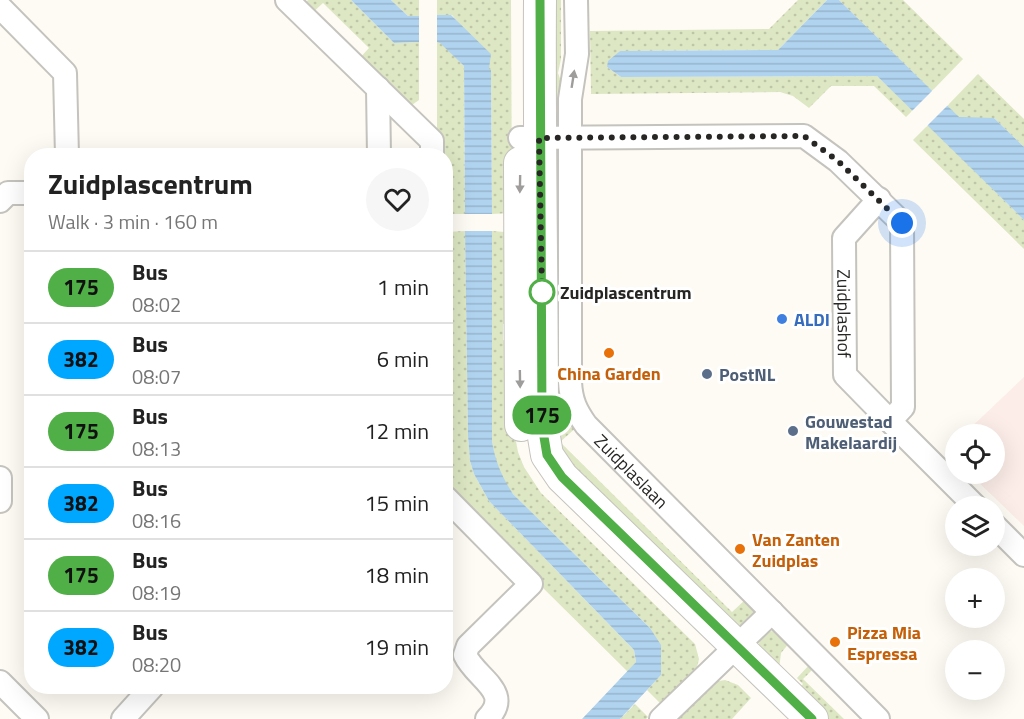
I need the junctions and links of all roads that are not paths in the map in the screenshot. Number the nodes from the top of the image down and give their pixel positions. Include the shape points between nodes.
1 (287, 0) edge
2 (520, 0) edge
3 (540, 0) edge
4 (576, 0) edge
5 (0, 7) edge
6 (378, 88) junction
7 (543, 138) junction
8 (67, 148) edge
9 (380, 148) edge
10 (432, 148) edge
11 (24, 193) edge
12 (879, 200) junction
13 (0, 201) edge
14 (890, 421) junction
15 (0, 478) edge
16 (965, 496) edge
17 (0, 501) edge
18 (453, 505) edge
19 (1005, 536) edge
20 (1024, 555) edge
21 (772, 612) junction
22 (731, 654) junction
23 (0, 682) edge
24 (146, 694) edge
25 (38, 719) edge
26 (123, 719) edge
27 (487, 719) edge
28 (661, 719) edge
29 (783, 719) edge
30 (812, 719) edge
31 (878, 719) edge

1 - 6 street
2 - 7 street, Zuidplaslaan
3 - 7 street, Zuidplaslaan
7 -> 4 street, Zuidplaslaan via 570,99 577,54
5 - 8 street via 65,73
6 - 9 street
6 - 10 street via 432,141
7 - 12 street via 804,136 838,161
7 - 21 street, Zuidplaslaan via 574,408 586,425
7 - 22 street, Zuidplaslaan via 542,425 547,455 562,477
11 - 13 street via 8,193
12 - 14 street via 902,223 903,407
12 - 14 street, Zuidplashof via 844,238 845,375
14 - 16 street, Zuidplashof
15 - 17 street
18 - 27 street via 531,584 468,646 465,655 498,699 495,711
19 - 20 street
21 - 22 street
21 - 31 street, Zuidplaslaan
22 - 28 street
22 - 29 street, Zuidplaslaan
22 - 30 street, Zuidplaslaan
23 - 25 street
24 - 26 street

